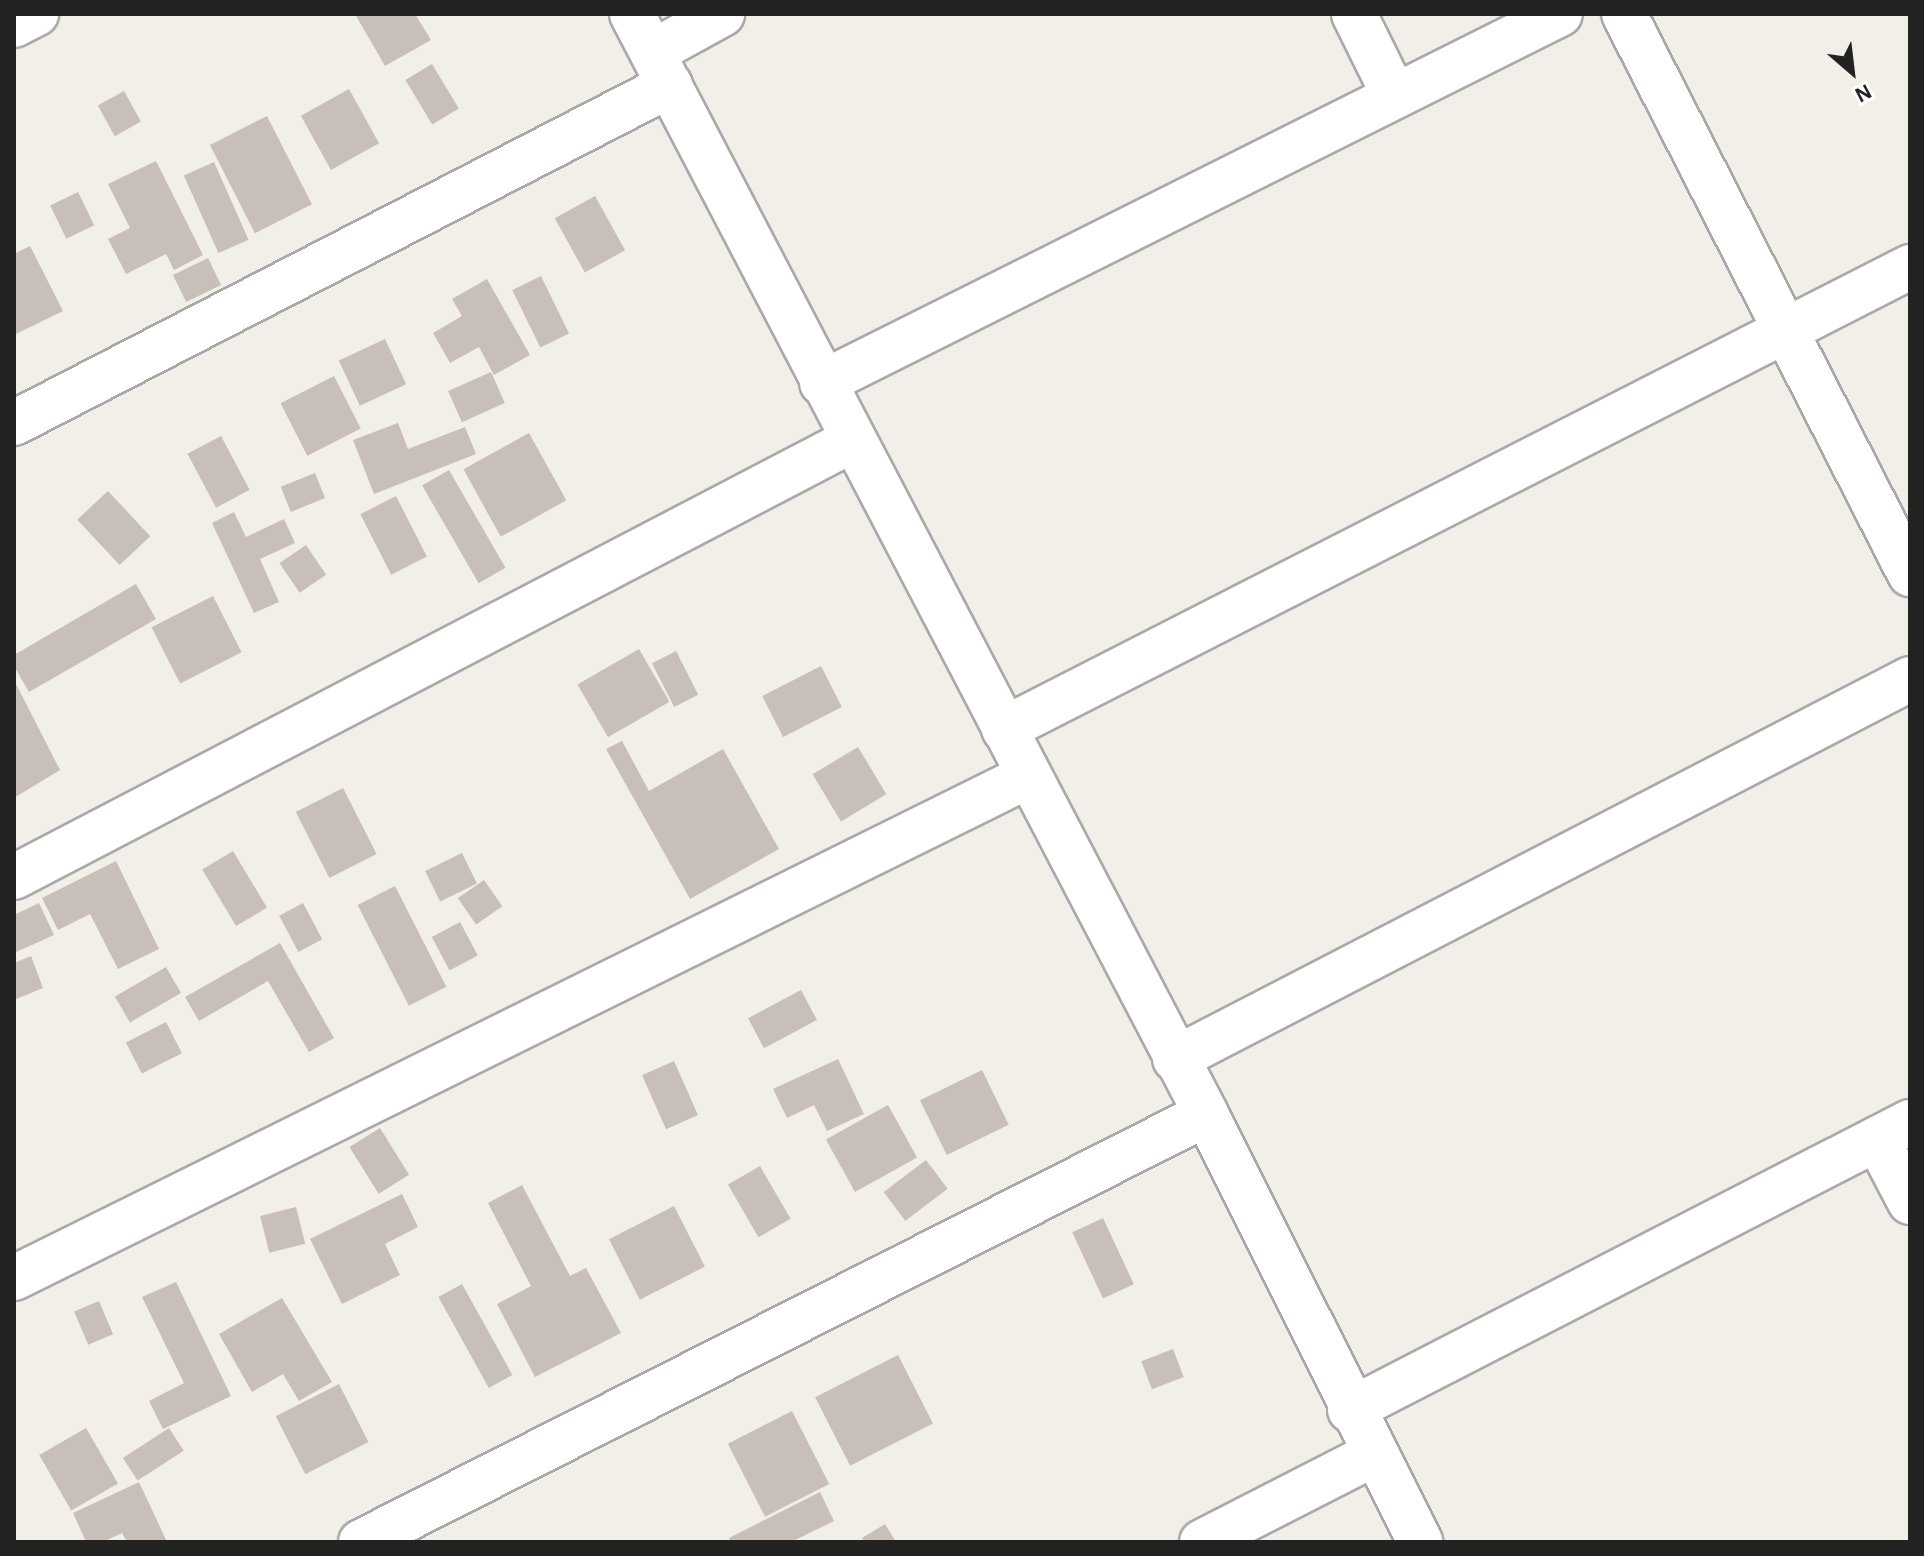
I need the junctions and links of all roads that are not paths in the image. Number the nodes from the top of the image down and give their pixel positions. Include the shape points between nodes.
1 (36, 14) edge
2 (632, 14) edge
3 (722, 14) edge
4 (1354, 14) edge
5 (1560, 14) edge
6 (1624, 14) edge
7 (14, 25) edge
8 (662, 69) junction
9 (1394, 95) junction
10 (1910, 267) edge
11 (1785, 331) junction
12 (822, 383) junction
13 (14, 423) edge
14 (851, 441) junction
15 (1910, 574) edge
16 (1910, 679) edge
17 (1004, 729) junction
18 (1026, 777) junction
19 (14, 877) edge
20 (1175, 1059) junction
21 (1206, 1114) junction
22 (1893, 1130) edge
23 (1910, 1202) edge
24 (14, 1278) edge
25 (1350, 1410) junction
26 (1374, 1454) junction
27 (361, 1542) edge
28 (1202, 1542) edge
29 (1420, 1542) edge

1 - 7 street
2 - 8 street
3 - 8 street
4 - 9 street
5 - 9 street
6 - 11 street
8 - 12 street
8 - 13 street
9 - 12 street
10 - 11 street
11 - 15 street
11 - 17 street
12 - 14 street
14 - 17 street
14 - 19 street
16 - 20 street
17 - 18 street
18 - 20 street
18 - 24 street
20 - 21 street
21 - 25 street
21 - 27 street
22 - 23 street
22 - 25 street
25 - 26 street
26 - 28 street
26 - 29 street

